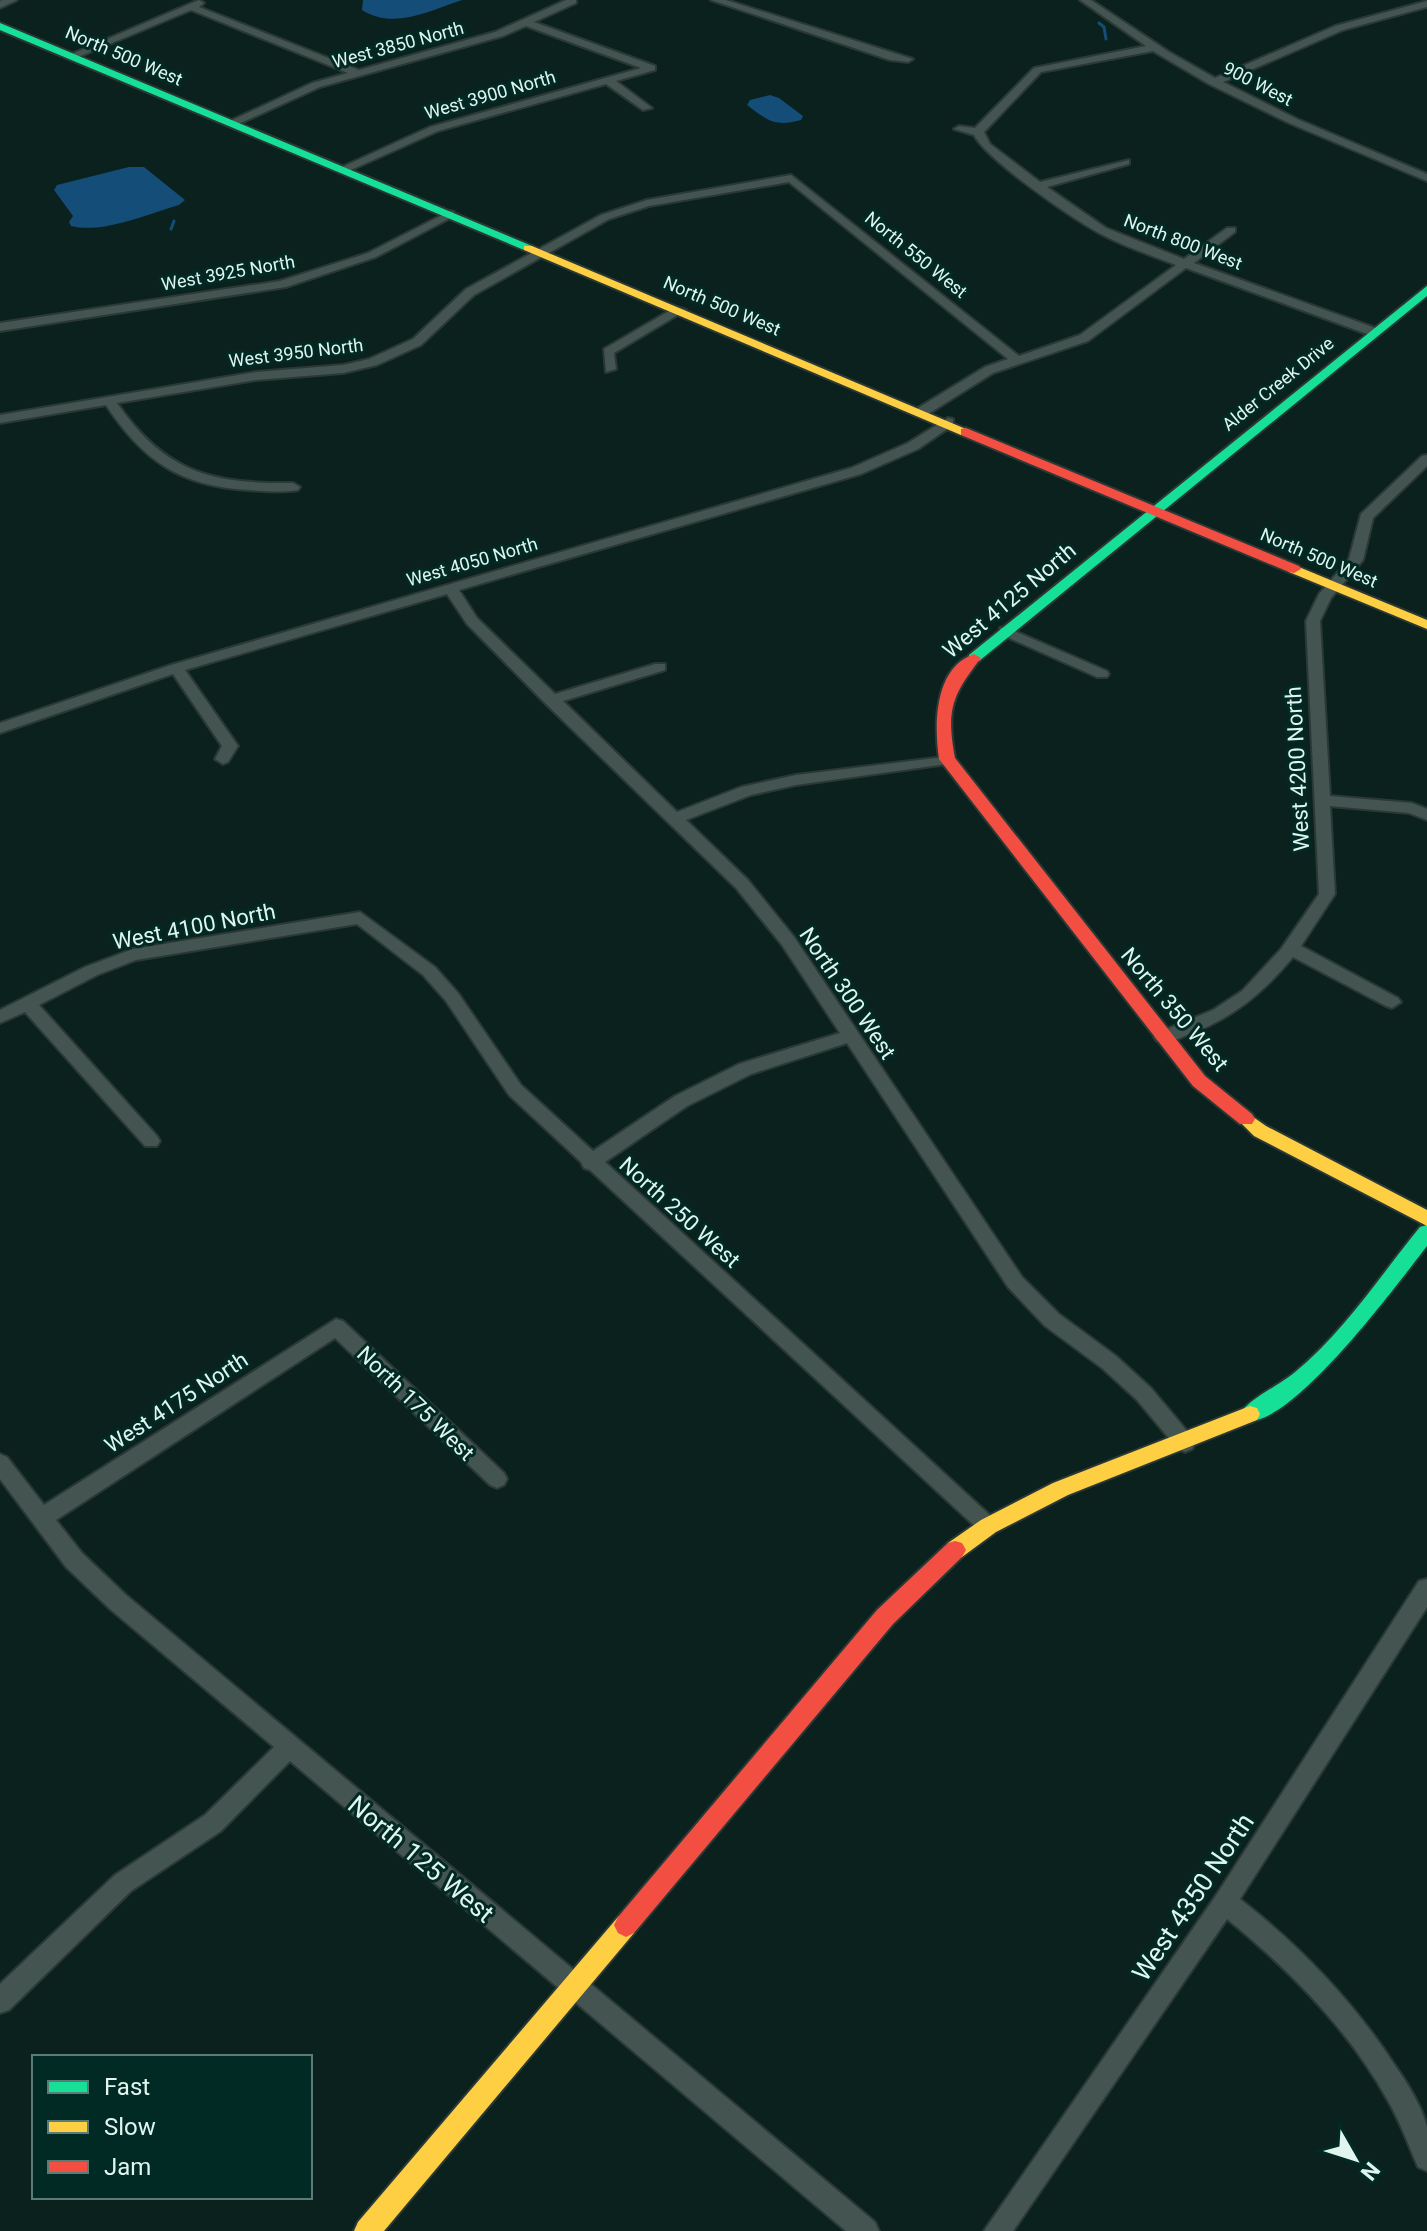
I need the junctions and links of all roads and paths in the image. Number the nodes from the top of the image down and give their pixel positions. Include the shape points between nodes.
1 (12, 0) edge
2 (204, 0) edge
3 (716, 0) edge
4 (752, 0) edge
5 (1085, 0) edge
6 (572, 1) edge
7 (1427, 4) edge
8 (0, 5) edge
9 (189, 6) junction
10 (738, 7) junction
11 (528, 23) junction
12 (0, 26) edge
13 (1151, 48) junction
14 (72, 56) junction
15 (908, 59) dead end
16 (355, 72) junction
17 (607, 80) junction
18 (1213, 82) junction
19 (647, 108) dead end
20 (234, 123) junction
21 (959, 129) dead end
22 (978, 132) junction
23 (1125, 162) dead end
24 (344, 170) junction
25 (791, 178) joint
26 (1427, 178) edge
27 (1038, 186) junction
28 (450, 214) junction
29 (1231, 230) dead end
30 (541, 252) junction
31 (1185, 264) junction
32 (1427, 290) edge
33 (680, 310) junction
34 (0, 327) edge
35 (1374, 332) junction
36 (1018, 361) junction
37 (610, 369) dead end
38 (109, 400) junction
39 (923, 411) junction
40 (0, 419) edge
41 (948, 422) junction
42 (1427, 459) edge
43 (293, 487) dead end
44 (1154, 510) junction
45 (1332, 585) junction
46 (450, 587) junction
47 (1427, 625) edge
48 (1005, 631) junction
49 (660, 667) dead end
50 (176, 668) junction
51 (1102, 674) dead end
52 (550, 700) junction
53 (0, 728) edge
54 (223, 759) dead end
55 (947, 759) junction
56 (1322, 800) junction
57 (1427, 815) edge
58 (676, 818) junction
59 (360, 918) joint
60 (1290, 948) junction
61 (1392, 1002) dead end
62 (27, 1003) junction
63 (0, 1017) edge
64 (850, 1036) junction
65 (1163, 1037) junction
66 (151, 1141) dead end
67 (590, 1163) junction
68 (1427, 1219) edge
69 (1427, 1232) edge
70 (336, 1327) joint
71 (1185, 1443) junction
72 (0, 1463) edge
73 (497, 1479) dead end
74 (42, 1518) junction
75 (987, 1525) junction
76 (1427, 1588) edge
77 (289, 1747) junction
78 (1225, 1902) junction
79 (573, 1987) junction
80 (0, 2001) edge
81 (1427, 2158) edge
82 (367, 2231) edge
83 (866, 2231) edge
84 (997, 2231) edge

1 - 8 street
2 - 9 street
3 - 10 street
4 - 10 street
5 - 13 street, 900 West
6 - 11 street, West 3850 North
7 - 18 street via 1339,28
9 - 14 street
9 - 16 street
10 - 15 street
11 - 16 street, West 3850 North
11 - 17 street, West 3900 North via 651,68
12 - 14 street, North 500 West
13 - 18 street, 900 West
13 - 22 street via 1038,70
14 - 20 street, North 500 West
16 - 20 street, West 3850 North
17 - 19 street
17 - 24 street, West 3900 North via 434,129
18 - 26 street, 900 West via 1319,135
20 - 24 street, North 500 West
21 - 22 street
22 - 27 street, North 800 West via 985,146
23 - 27 street
24 - 28 street, North 500 West
25 - 30 street, West 3950 North via 629,207
25 - 36 street, North 550 West
27 - 31 street, North 800 West via 1102,230
28 - 30 street, North 500 West
28 - 34 street, West 3925 North via 372,255 282,284
29 - 31 street
30 - 33 street, North 500 West
30 - 38 street, West 3950 North via 470,292 417,342 373,362
31 - 35 street, North 800 West
31 - 36 street via 1084,338
32 - 35 street, Alder Creek Drive
33 - 37 street via 608,352
33 - 39 street, North 500 West
35 - 44 street, Alder Creek Drive
36 - 39 street via 969,380
38 - 40 street, West 3950 North
38 - 43 street via 144,449 187,475 254,488
39 - 41 street, North 500 West
41 - 44 street, North 500 West
41 - 46 street, West 4050 North via 913,446 856,471
42 - 45 street, West 4200 North via 1373,506 1363,524 1356,560
44 - 45 street, North 500 West
44 - 48 street, West 4125 North
45 - 47 street, North 500 West
45 - 56 street, West 4200 North via 1313,621
46 - 50 street, West 4050 North
46 - 52 street, North 300 West via 472,621
48 - 51 street
48 - 55 street, West 4125 North via 957,672 945,693 941,733
49 - 52 street
50 - 53 street, West 4050 North
50 - 54 street via 230,746
52 - 58 street, North 300 West
55 - 58 street via 796,780 747,791
55 - 65 street, North 350 West
56 - 57 street via 1412,808
56 - 60 street, West 4200 North via 1327,894 1310,926
58 - 64 street, North 300 West via 742,884 788,941
59 - 62 street, West 4100 North via 133,955
59 - 67 street, North 250 West via 429,971 515,1090
60 - 61 street
60 - 65 street, West 4200 North via 1241,1002
62 - 63 street, West 4100 North
62 - 66 street
64 - 67 street via 745,1069 681,1101
64 - 71 street, North 300 West via 1015,1282 1052,1320 1144,1394
65 - 68 street, North 350 West via 1199,1081 1260,1131
67 - 75 street, North 250 West
69 - 71 street via 1353,1327 1311,1371 1259,1410
70 - 73 street, North 175 West
70 - 74 street, West 4175 North
71 - 75 street via 1067,1485
72 - 74 street, North 125 West
74 - 77 street, North 125 West via 74,1560 118,1602
75 - 79 street via 928,1571 885,1617
76 - 78 street, West 4350 North
77 - 79 street, North 125 West
77 - 80 street via 213,1823 123,1883
78 - 81 street via 1276,1942 1341,2009 1395,2087
78 - 84 street, West 4350 North
79 - 82 street
79 - 83 street, North 125 West

